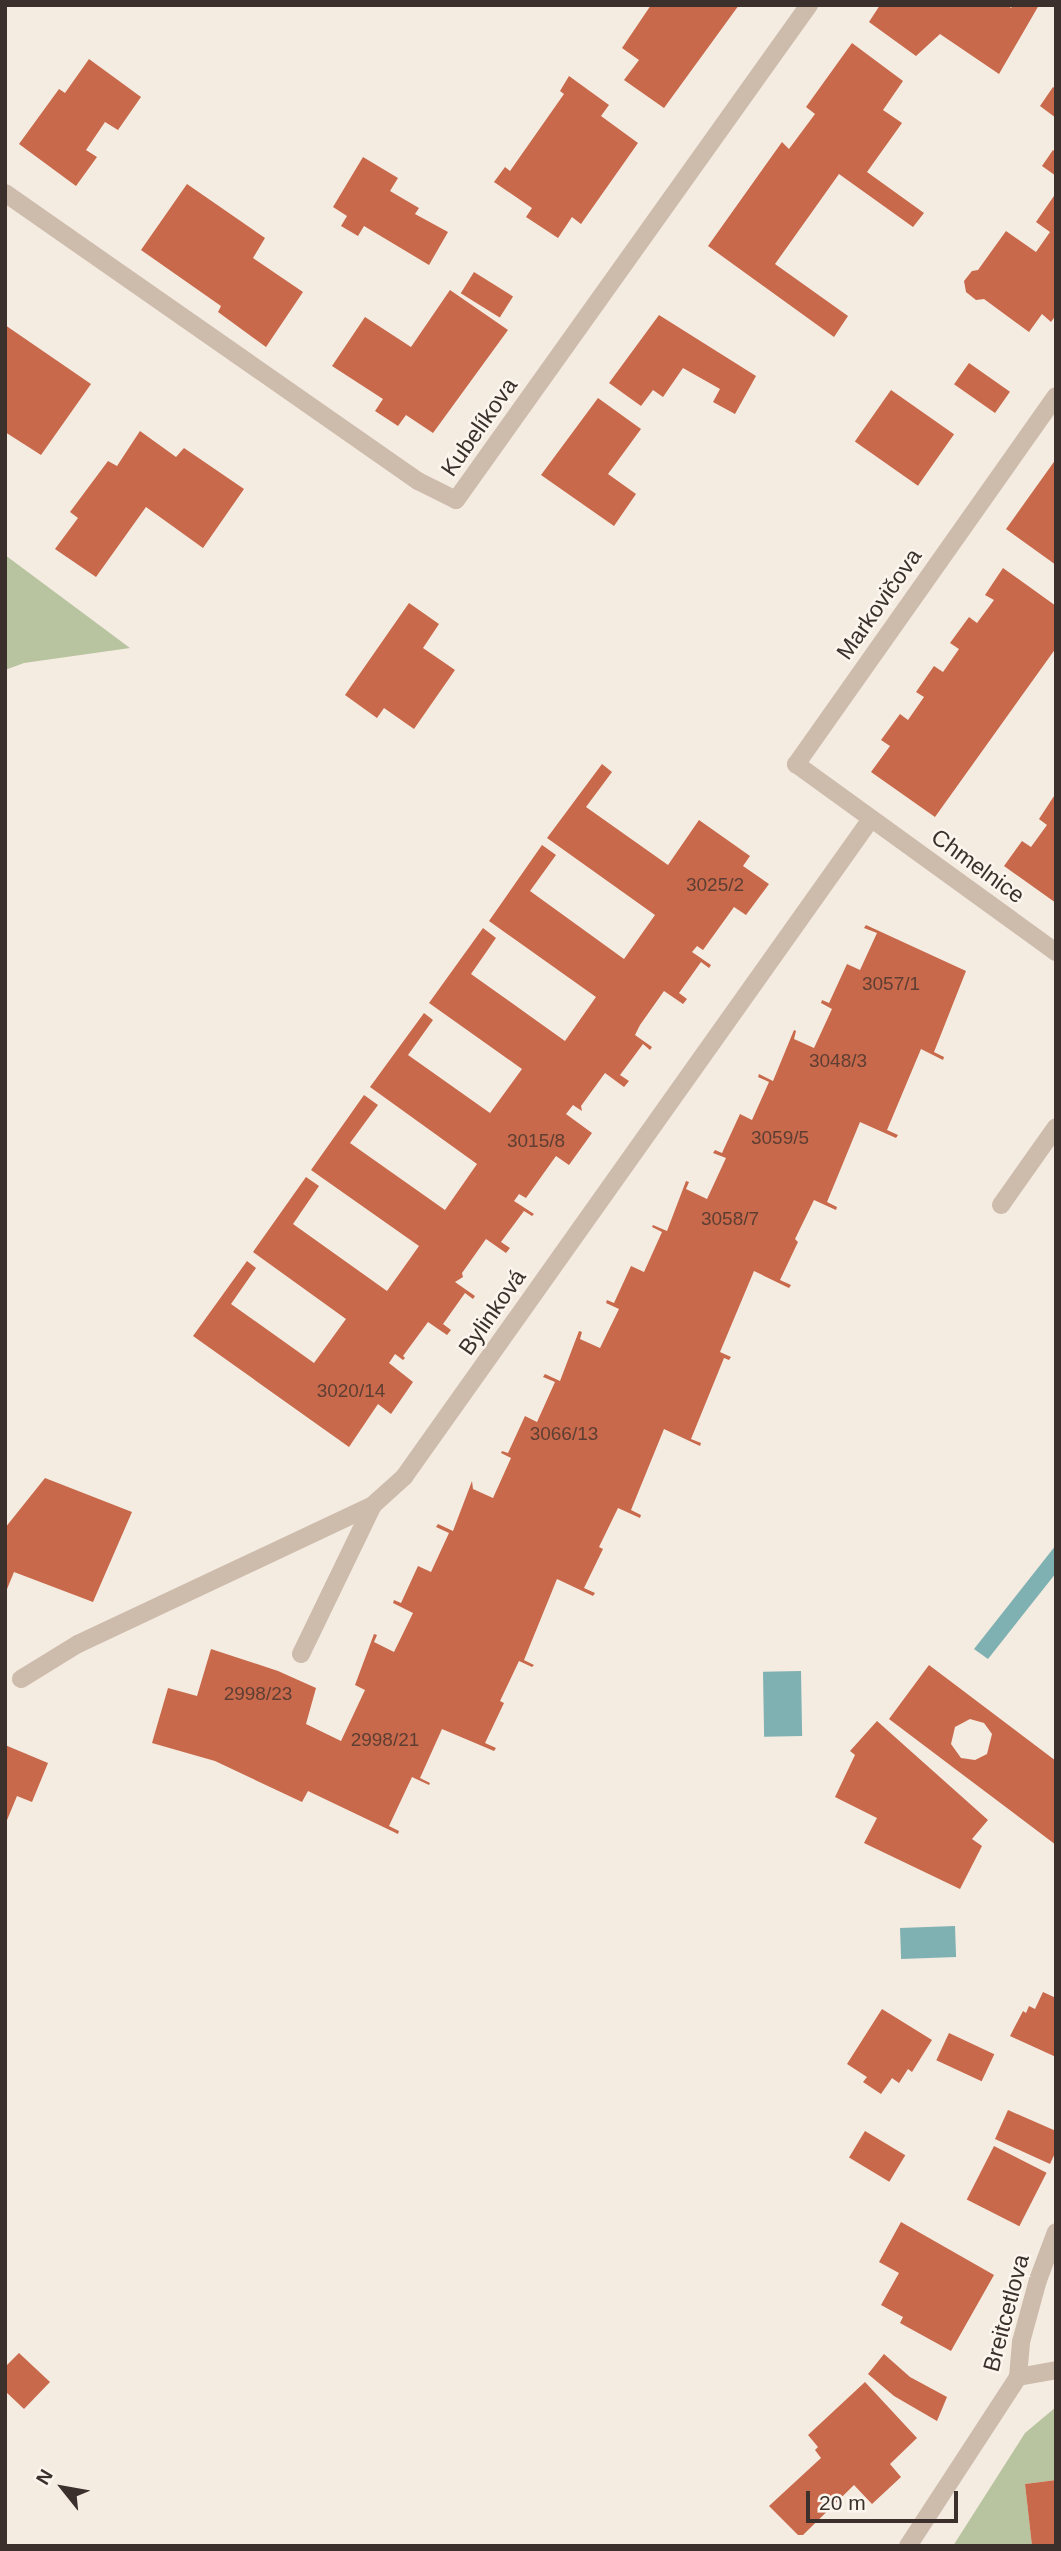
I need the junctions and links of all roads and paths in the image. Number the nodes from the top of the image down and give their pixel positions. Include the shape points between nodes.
1 (809, 5) edge
2 (5, 193) edge
3 (1056, 396) edge
4 (871, 820) junction
5 (1056, 952) edge
6 (1056, 1127) edge
7 (1001, 1205) dead end
8 (373, 1505) junction
9 (301, 1654) dead end
10 (21, 1679) dead end
11 (1056, 2232) edge
12 (1056, 2370) edge
13 (1018, 2377) junction
14 (908, 2546) edge

1 - 2 street, Kubelíkova via 456,500 418,481
3 - 4 street, Markovičova via 796,764
4 - 5 street, Chmelnice
4 - 8 street, Bylinková via 404,1477
6 - 7 street
8 - 9 street
8 - 10 street, Bylinková via 78,1644
11 - 13 street, Breitcetlova via 1021,2342
12 - 13 street
13 - 14 street, Breitcetlova

